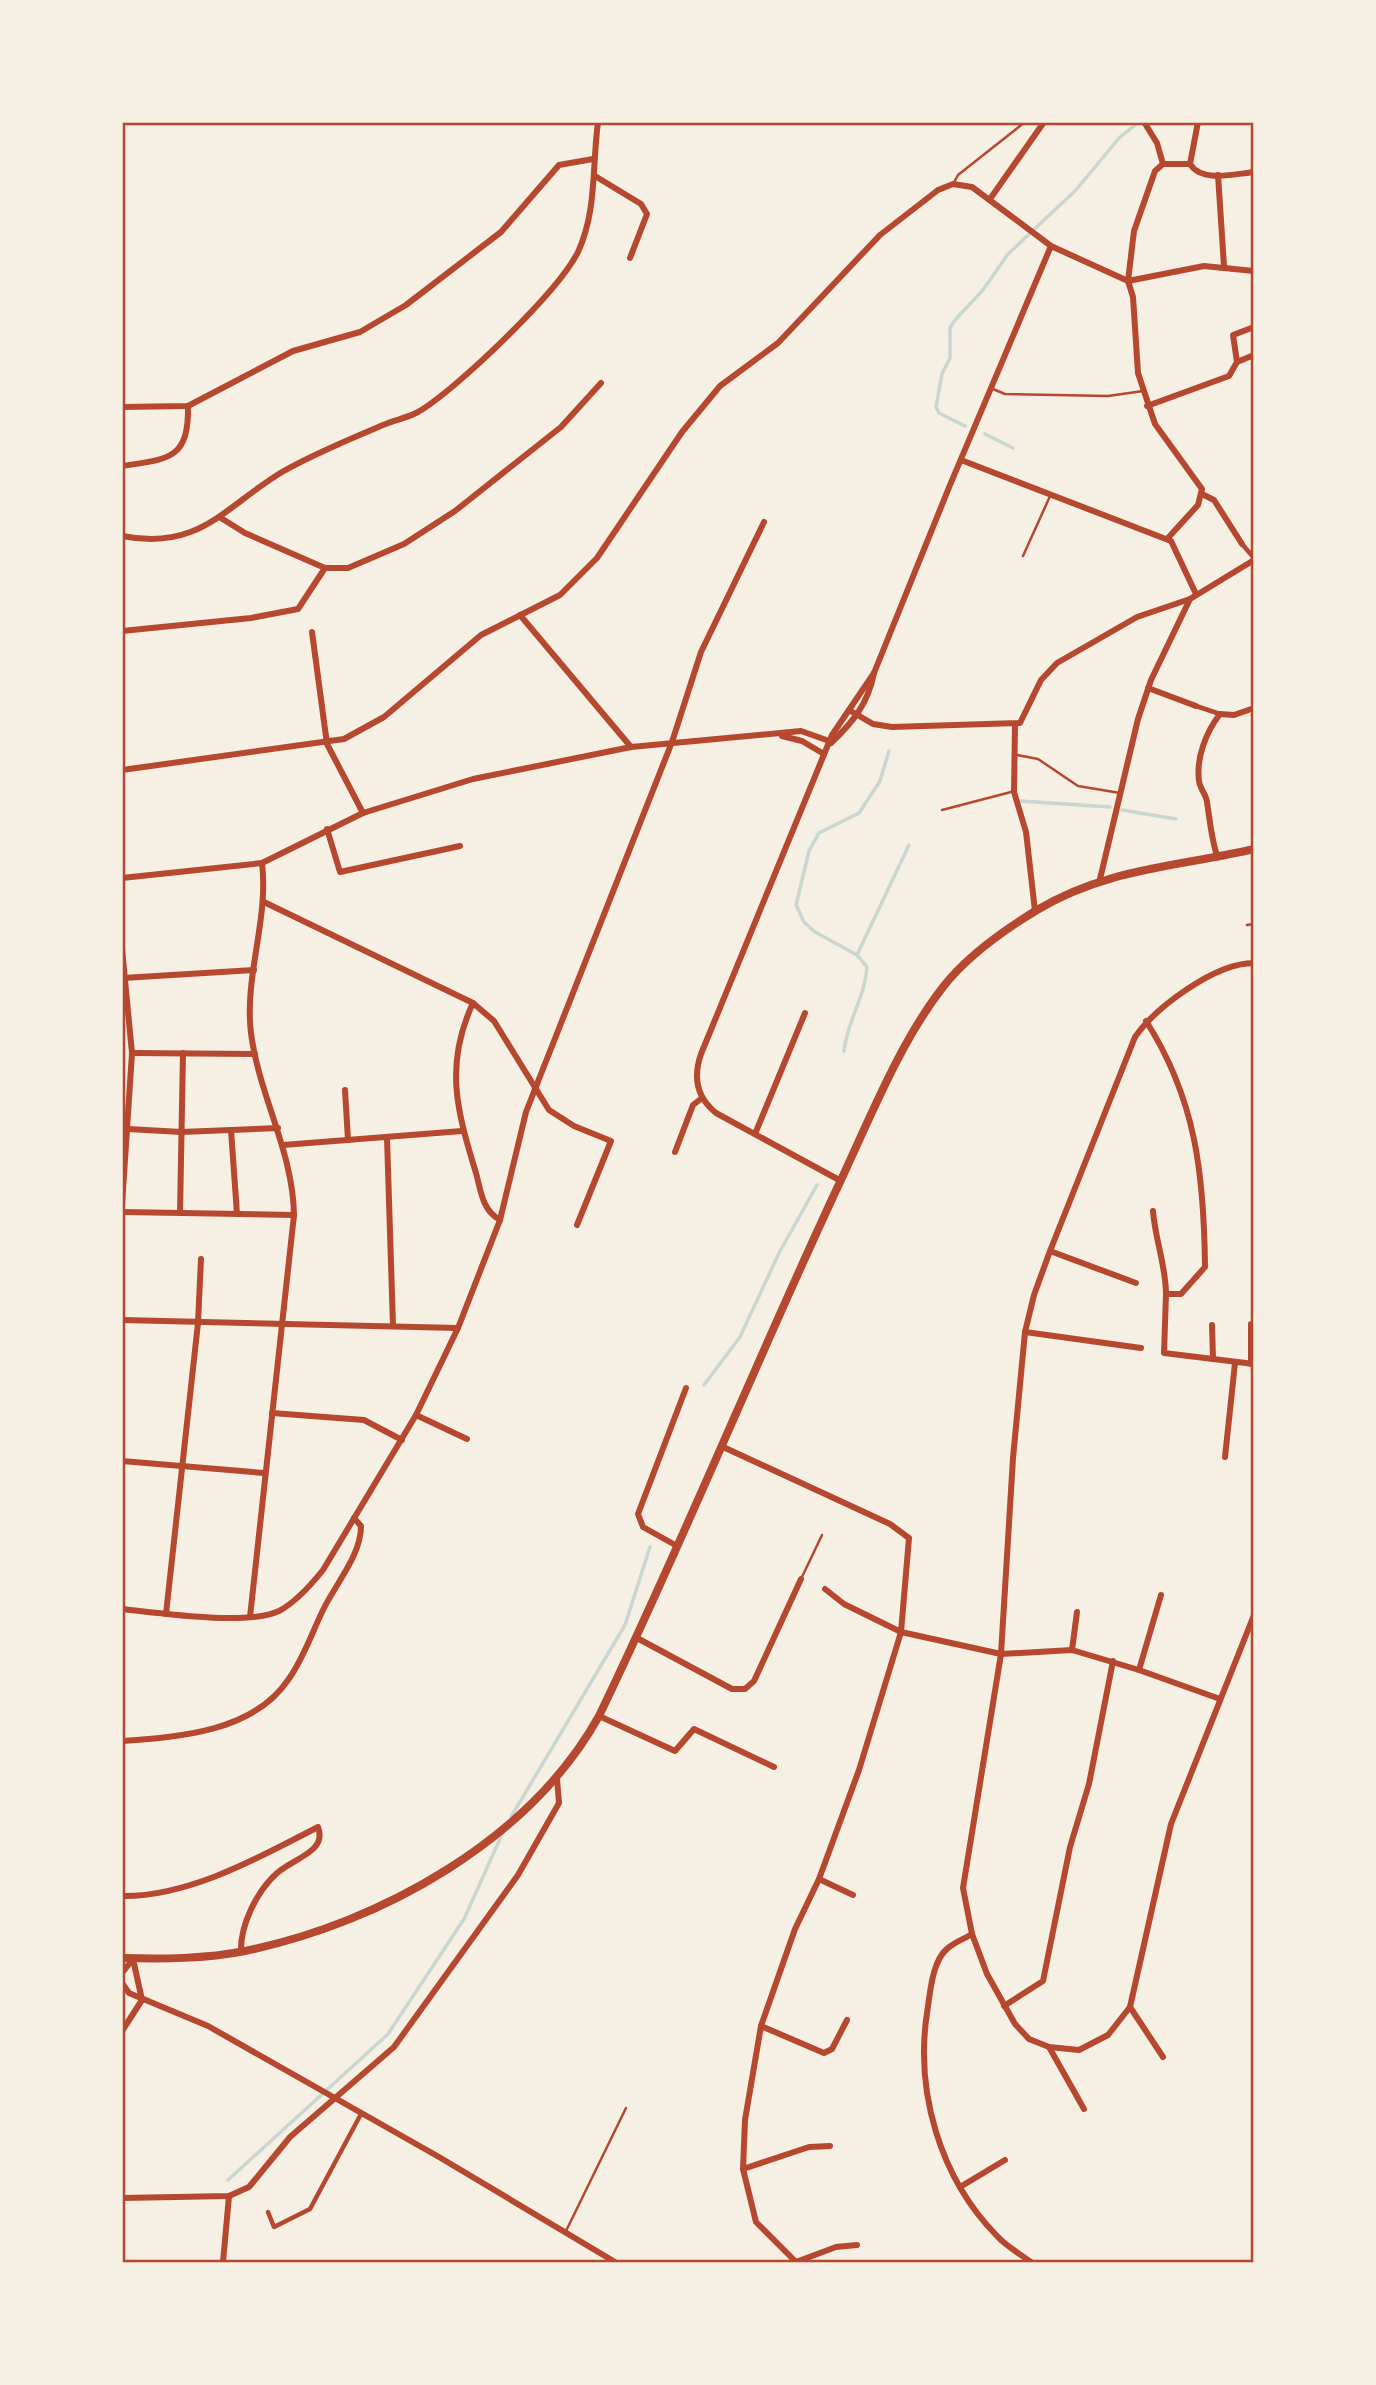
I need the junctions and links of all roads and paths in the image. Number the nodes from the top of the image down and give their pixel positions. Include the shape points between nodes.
1 (598, 122) edge
2 (1025, 122) edge
3 (1044, 122) edge
4 (1198, 122) edge
5 (1145, 124) edge
6 (593, 159) junction
7 (1163, 164) junction
8 (1190, 164) junction
9 (1254, 172) edge
10 (1218, 175) junction
11 (595, 176) junction
12 (953, 184) junction
13 (990, 199) junction
14 (1051, 246) junction
15 (630, 258) dead end
16 (1224, 266) junction
17 (1254, 271) edge
18 (1128, 281) junction
19 (1254, 327) edge
20 (1254, 355) edge
21 (1237, 362) junction
22 (601, 383) dead end
23 (992, 388) junction
24 (1143, 391) junction
25 (188, 406) junction
26 (1147, 406) junction
27 (122, 407) edge
28 (961, 460) junction
29 (122, 466) edge
30 (1051, 494) junction
31 (1202, 494) junction
32 (221, 518) junction
33 (764, 522) dead end
34 (122, 536) edge
35 (1167, 539) junction
36 (1242, 544) joint
37 (1023, 555) dead end
38 (1254, 559) edge
39 (325, 568) junction
40 (1193, 596) junction
41 (520, 615) junction
42 (122, 631) edge
43 (312, 632) dead end
44 (874, 673) junction
45 (1148, 688) junction
46 (1196, 706) joint
47 (1254, 708) edge
48 (849, 710) junction
49 (1220, 714) junction
50 (857, 715) junction
51 (1015, 725) junction
52 (775, 735) junction
53 (672, 742) junction
54 (830, 743) junction
55 (327, 744) junction
56 (631, 747) junction
57 (824, 754) junction
58 (1014, 754) junction
59 (122, 770) edge
60 (1014, 792) junction
61 (1121, 794) junction
62 (942, 810) dead end
63 (363, 813) junction
64 (327, 829) junction
65 (460, 846) dead end
66 (1254, 849) edge
67 (1217, 856) junction
68 (262, 863) junction
69 (122, 878) edge
70 (1100, 879) junction
71 (264, 902) junction
72 (1035, 911) junction
73 (1254, 924) edge
74 (1247, 925) dead end
75 (122, 949) edge
76 (1254, 963) edge
77 (254, 970) junction
78 (124, 978) edge
79 (473, 1003) junction
80 (805, 1013) dead end
81 (1146, 1020) junction
82 (132, 1053) junction
83 (183, 1054) junction
84 (255, 1054) junction
85 (122, 1079) edge
86 (131, 1079) junction
87 (536, 1086) junction
88 (345, 1090) dead end
89 (702, 1098) junction
90 (278, 1128) junction
91 (128, 1129) junction
92 (231, 1130) junction
93 (462, 1130) junction
94 (181, 1132) junction
95 (755, 1134) junction
96 (387, 1138) junction
97 (348, 1140) junction
98 (283, 1145) junction
99 (675, 1152) dead end
100 (124, 1166) edge
101 (841, 1181) junction
102 (122, 1205) edge
103 (1153, 1210) dead end
104 (122, 1212) edge
105 (180, 1213) junction
106 (237, 1214) junction
107 (294, 1215) junction
108 (500, 1220) junction
109 (577, 1225) dead end
110 (1050, 1251) junction
111 (201, 1259) dead end
112 (1136, 1283) dead end
113 (1166, 1294) junction
114 (122, 1320) edge
115 (198, 1322) junction
116 (284, 1324) junction
117 (1251, 1324) dead end
118 (1212, 1325) dead end
119 (393, 1326) junction
120 (458, 1328) junction
121 (1026, 1332) junction
122 (1141, 1348) dead end
123 (1213, 1359) junction
124 (1234, 1363) junction
125 (1252, 1364) edge
126 (686, 1388) dead end
127 (272, 1413) junction
128 (416, 1415) junction
129 (467, 1438) dead end
130 (402, 1440) junction
131 (722, 1446) junction
132 (1225, 1457) dead end
133 (122, 1461) edge
134 (182, 1467) junction
135 (264, 1473) junction
136 (354, 1518) junction
137 (822, 1535) dead end
138 (677, 1546) junction
139 (801, 1579) joint
140 (825, 1589) dead end
141 (1161, 1595) dead end
142 (122, 1609) edge
143 (1077, 1612) dead end
144 (166, 1614) junction
145 (1254, 1615) edge
146 (250, 1617) junction
147 (901, 1632) junction
148 (637, 1638) junction
149 (1072, 1650) junction
150 (1001, 1654) junction
151 (1113, 1661) junction
152 (1139, 1670) junction
153 (1220, 1699) junction
154 (599, 1716) junction
155 (122, 1741) edge
156 (774, 1767) dead end
157 (557, 1779) junction
158 (819, 1879) junction
159 (853, 1895) dead end
160 (122, 1896) edge
161 (972, 1934) junction
162 (241, 1952) junction
163 (122, 1958) edge
164 (133, 1959) junction
165 (122, 1973) edge
166 (122, 1983) edge
167 (142, 2000) junction
168 (1004, 2006) junction
169 (1130, 2007) junction
170 (847, 2020) dead end
171 (761, 2026) junction
172 (122, 2031) edge
173 (1049, 2047) junction
174 (1163, 2057) dead end
175 (334, 2098) junction
176 (626, 2108) dead end
177 (1084, 2109) dead end
178 (361, 2114) junction
179 (830, 2146) dead end
180 (1005, 2160) dead end
181 (743, 2169) junction
182 (960, 2187) junction
183 (229, 2196) junction
184 (122, 2198) edge
185 (268, 2212) dead end
186 (565, 2233) junction
187 (857, 2245) dead end
188 (796, 2262) edge
189 (223, 2263) edge
190 (615, 2263) edge
191 (1031, 2263) edge

1 - 6 street
2 - 12 lane via 958,175
3 - 13 street
4 - 8 street
5 - 7 street
6 - 11 street
6 - 25 street via 559,165 501,232 406,305 360,332 293,351
7 - 8 street
7 - 18 street via 1152,178 1134,230
8 - 10 street via 1197,173
9 - 10 street
10 - 16 street
11 - 15 street via 641,204 647,214
11 - 32 street via 593,208 577,253 546,297 485,354 417,412 282,472
12 - 13 street via 972,187
12 - 41 street via 897,219 778,343 720,386 682,432 583,575 560,595
13 - 14 street
14 - 18 street
14 - 23 street
16 - 17 street
16 - 18 street
18 - 24 street
19 - 21 street via 1233,335
20 - 21 street
21 - 26 street via 1229,376
22 - 39 street via 561,427 455,511 404,544 348,568
23 - 24 lane via 1005,394 1108,396
23 - 28 street
24 - 26 street
25 - 27 street
25 - 29 street via 182,445 167,459
26 - 31 street
28 - 30 street
28 - 44 street
30 - 35 street
30 - 37 lane
31 - 35 street via 1198,505
31 - 36 street via 1214,500
32 - 34 street via 173,538
32 - 39 street
33 - 53 street via 701,652
35 - 40 street via 1177,549
36 - 38 street
38 - 40 street
39 - 42 street via 298,609
40 - 45 street
40 - 51 street via 1137,617 1057,663 1041,680 1023,721
41 - 55 street via 481,635 367,728
41 - 56 street
43 - 55 street
44 - 48 street
44 - 50 street via 872,688
45 - 46 street
45 - 61 street
46 - 49 street
47 - 49 street
48 - 50 street
48 - 54 street
49 - 67 street via 1208,730 1199,783 1206,796 1208,828
50 - 51 street via 892,727
50 - 54 street
51 - 58 street
52 - 53 street
52 - 54 street via 806,731
52 - 57 street via 799,740
53 - 56 street
53 - 87 street
54 - 57 street
55 - 59 street
55 - 63 street
56 - 63 street via 472,779
57 - 89 street via 701,1054 696,1078
58 - 60 street
58 - 61 lane via 1038,759 1078,786
60 - 62 lane
60 - 72 street via 1026,832
61 - 70 street
63 - 64 street
64 - 65 street via 340,872
64 - 68 street
66 - 67 main road
67 - 70 main road
68 - 69 street
68 - 71 street
70 - 72 main road
71 - 77 street
71 - 79 street
72 - 101 main road via 971,959 937,996 877,1104
73 - 74 lane
75 - 78 street
76 - 81 street via 1212,975
77 - 78 street
77 - 84 street via 250,1011
78 - 82 street
79 - 87 street via 494,1021
79 - 93 street via 457,1049 456,1105
80 - 95 street
81 - 110 street via 1125,1060
81 - 113 street via 1169,1057 1193,1131 1204,1207 1205,1267 1181,1294
82 - 83 street
82 - 86 street
83 - 84 street
83 - 94 street
84 - 90 street
85 - 86 street
86 - 91 street
87 - 108 street
87 - 109 street via 549,1110 611,1141
88 - 97 street
89 - 95 street via 716,1113
89 - 99 street via 692,1105
90 - 92 street
90 - 98 street
91 - 94 street
91 - 100 street
92 - 94 street
92 - 106 street
93 - 96 street
93 - 108 street via 485,1205
94 - 105 street
95 - 101 street
96 - 97 street
96 - 119 street
97 - 98 street
98 - 107 street
100 - 102 street
101 - 131 main road
103 - 113 street
104 - 105 street
105 - 106 street
106 - 107 street
107 - 116 street
108 - 120 street
110 - 112 street
110 - 121 street
111 - 115 street
113 - 123 street via 1164,1353
114 - 115 street
115 - 116 street
115 - 134 street
116 - 119 street
116 - 127 street
117 - 125 street
118 - 123 street
119 - 120 street
120 - 128 street
121 - 122 street
121 - 150 street
123 - 124 street
124 - 125 street
124 - 132 street
126 - 138 street via 638,1514 643,1527
127 - 130 street via 364,1420
127 - 135 street
128 - 129 street
128 - 130 street
130 - 136 street
131 - 138 main road
131 - 147 street via 890,1524 909,1538
133 - 134 street
134 - 135 street
134 - 144 street
135 - 146 street
136 - 146 street via 307,1589 279,1611
136 - 155 street via 361,1526 361,1541 300,1662 275,1696 214,1729 186,1737
137 - 139 lane
138 - 148 main road
139 - 148 street via 754,1681 745,1689 732,1689
140 - 147 street via 844,1604
141 - 152 street
142 - 144 street
143 - 149 street
144 - 146 street
145 - 153 street
147 - 150 street
147 - 158 street via 875,1722
148 - 154 main road
149 - 150 street
149 - 151 street
150 - 161 street via 963,1888
151 - 152 street
151 - 168 street via 1043,1982
152 - 153 street
153 - 169 street via 1171,1824
154 - 156 street via 675,1751 694,1729
154 - 157 main road
157 - 162 main road via 484,1845 415,1886 353,1916
157 - 175 street via 559,1803 518,1875 394,2047
158 - 159 street
158 - 171 street via 795,1929
160 - 162 street via 201,1881 318,1828 315,1847 278,1873 260,1895 241,1932
161 - 168 street
161 - 182 street via 946,1949 933,1980 922,2066 940,2144
162 - 164 main road
163 - 164 main road
164 - 165 street
164 - 167 street
166 - 167 street
167 - 172 street
167 - 175 street via 208,2026
168 - 173 street via 1029,2039
169 - 173 street via 1108,2035 1079,2050
169 - 174 street
170 - 171 street via 832,2049 824,2053
171 - 181 street via 745,2120
173 - 177 street
175 - 178 street
175 - 183 street via 290,2137 249,2187
176 - 186 lane
178 - 185 street via 310,2209 274,2227
178 - 186 street
179 - 181 street via 809,2147
180 - 182 street
181 - 188 street via 756,2222
182 - 191 street via 997,2236
183 - 184 street
183 - 189 street
186 - 190 street
187 - 188 street via 836,2247

